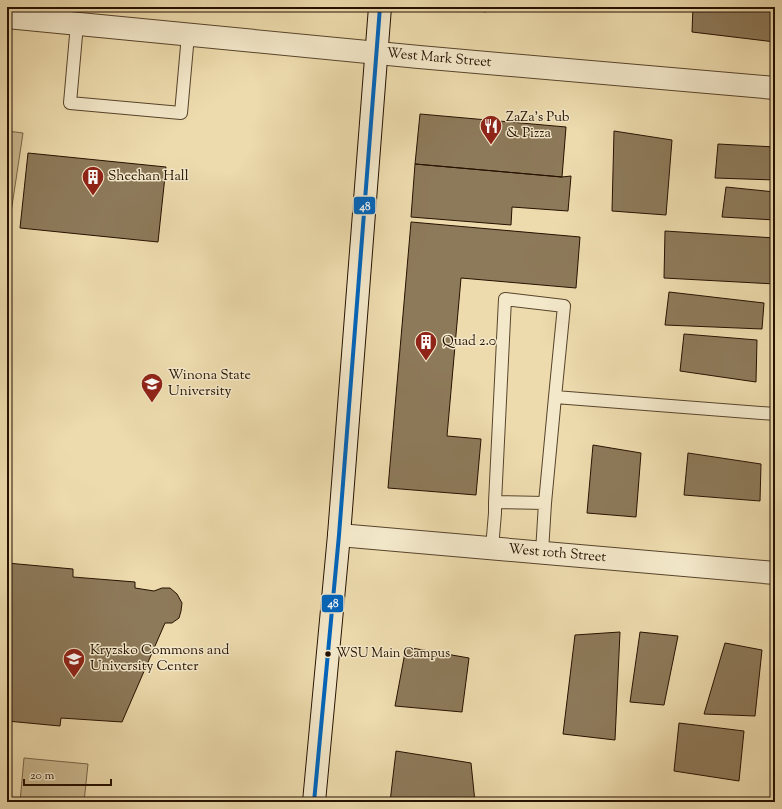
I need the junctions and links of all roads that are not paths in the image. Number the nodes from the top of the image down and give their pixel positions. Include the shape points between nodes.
1 (380, 7) edge
2 (7, 17) edge
3 (77, 24) junction
4 (188, 34) junction
5 (376, 53) junction
6 (775, 88) edge
7 (555, 397) junction
8 (775, 414) edge
9 (495, 502) junction
10 (545, 503) junction
11 (339, 534) junction
12 (492, 548) junction
13 (542, 552) junction
14 (775, 572) edge
15 (314, 802) edge

1 - 5 street
2 - 3 street, West Mark Street
3 - 4 street, West Mark Street
3 - 4 lane via 70,103 180,113
4 - 5 street, West Mark Street
5 - 6 street, West Mark Street
5 - 11 street
7 - 8 lane
7 - 9 lane via 564,306 505,299
7 - 10 lane
9 - 10 lane
9 - 12 lane
10 - 13 lane
11 - 12 street, West 10th Street
11 - 15 street
12 - 13 street, West 10th Street
13 - 14 street, West 10th Street

